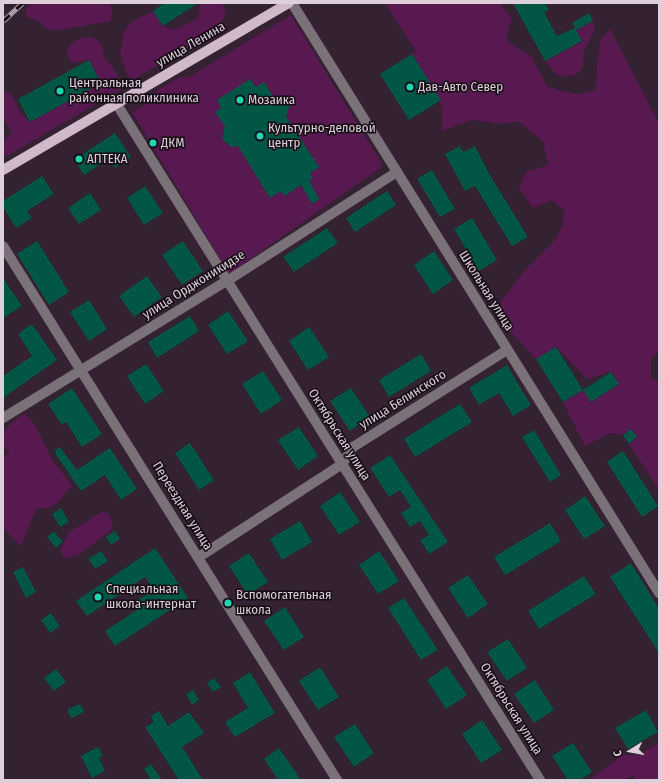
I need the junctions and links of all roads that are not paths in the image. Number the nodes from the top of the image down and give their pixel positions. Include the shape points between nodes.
1 (290, 3) edge
2 (116, 103) junction
3 (3, 170) edge
4 (397, 172) junction
5 (3, 246) edge
6 (227, 281) junction
7 (507, 350) junction
8 (80, 369) junction
9 (3, 418) edge
10 (342, 464) junction
11 (199, 557) junction
12 (659, 592) edge
13 (337, 780) edge
14 (540, 780) edge

1 - 2 main road, улица Ленина
1 - 4 street, Школьная улица
2 - 3 main road, улица Ленина
2 - 6 street, Октябрьская улица
4 - 6 street, улица Орджоникидзе
4 - 7 street, Школьная улица
5 - 8 street, Переездная улица
6 - 8 street, улица Орджоникидзе
6 - 10 street, Октябрьская улица
7 - 10 street, улица Белинского via 353,447
7 - 12 street, Школьная улица
8 - 9 street, улица Орджоникидзе
8 - 11 street, Переездная улица
10 - 11 street, улица Белинского
10 - 14 street, Октябрьская улица
11 - 13 street, Переездная улица

